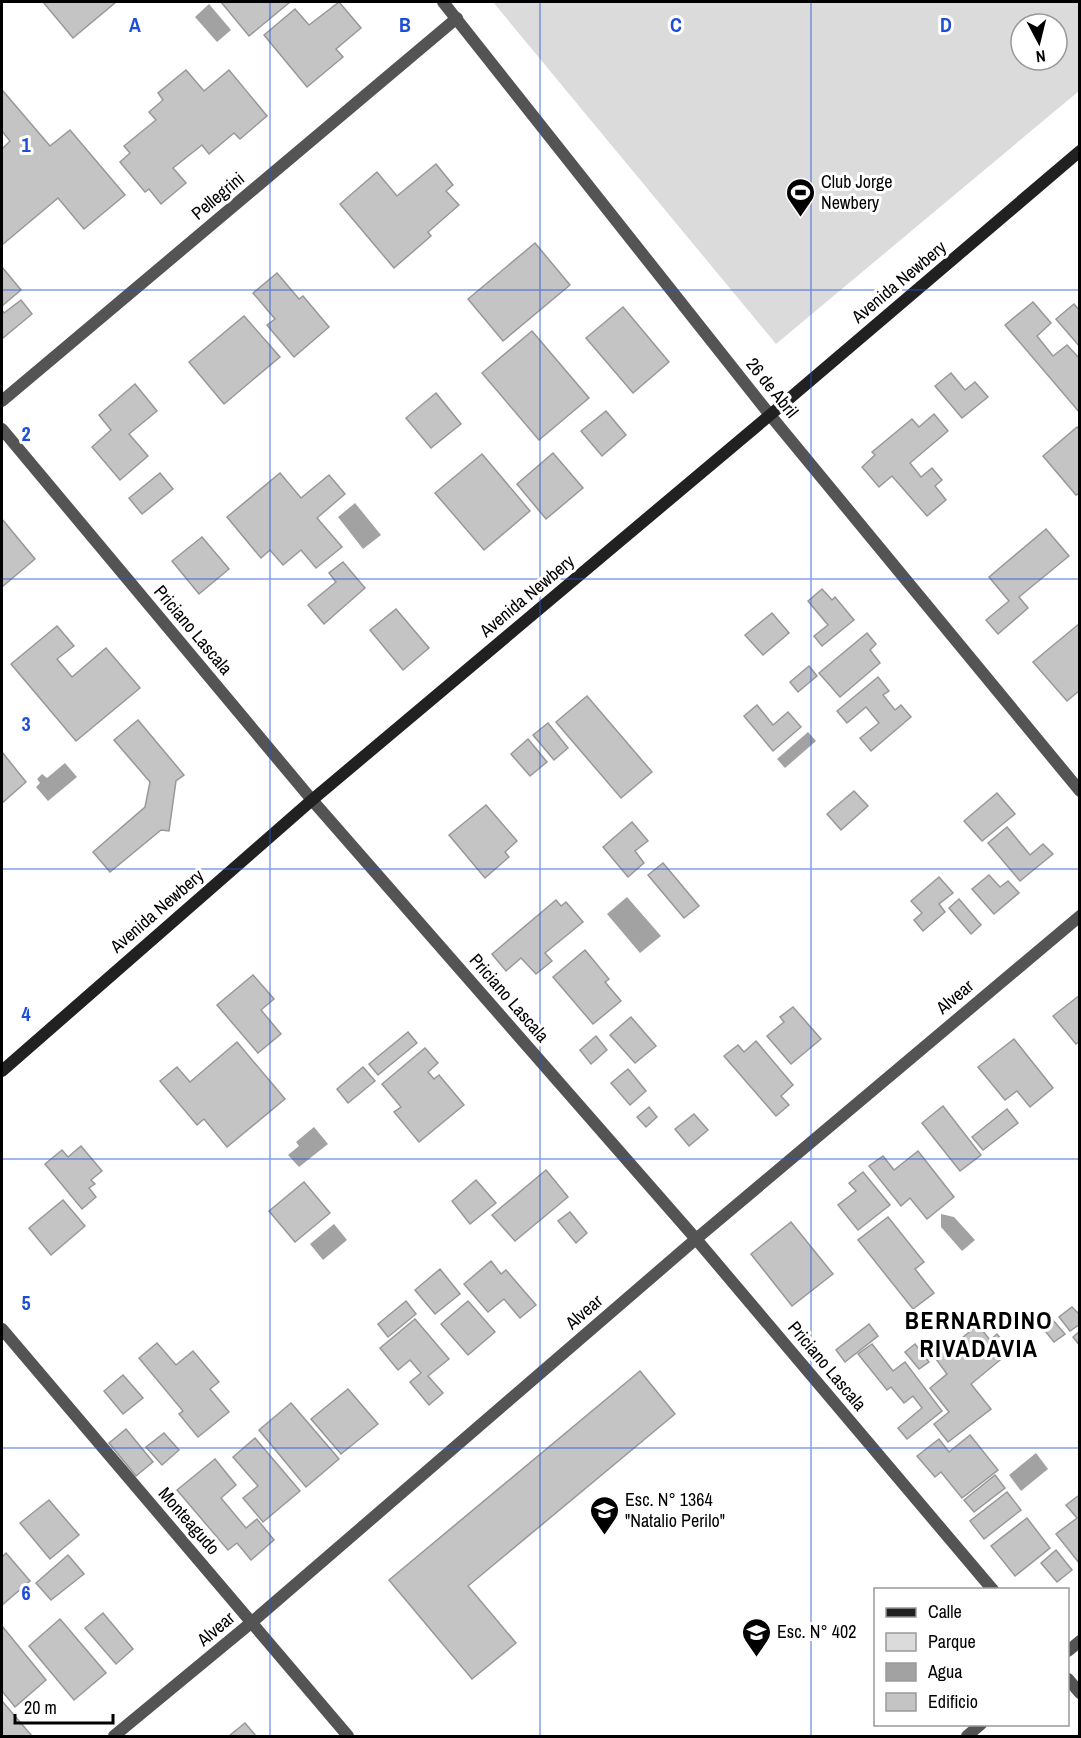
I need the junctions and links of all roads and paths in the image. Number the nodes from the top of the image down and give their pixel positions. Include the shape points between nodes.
1 (443, 2) edge
2 (457, 18) junction
3 (1080, 151) edge
4 (2, 401) edge
5 (770, 415) junction
6 (2, 429) edge
7 (1080, 791) edge
8 (312, 800) junction
9 (1080, 916) edge
10 (2, 1071) edge
11 (696, 1239) junction
12 (2, 1329) edge
13 (991, 1588) edge
14 (252, 1622) junction
15 (1069, 1679) edge
16 (1080, 1693) edge
17 (980, 1726) edge
18 (114, 1737) edge
19 (348, 1737) edge
20 (967, 1737) edge

1 - 2 street, 26 de Abril
2 - 4 street, Pellegrini
2 - 5 street, 26 de Abril
3 - 5 main road, Avenida Newbery
5 - 7 street, 26 de Abril
5 - 8 main road, Avenida Newbery
6 - 8 street, Priciano Lascala
8 - 10 main road, Avenida Newbery
8 - 11 street, Priciano Lascala
9 - 11 street, Alvear
11 - 13 street, Priciano Lascala
11 - 14 street, Alvear
12 - 14 street, Monteagudo
14 - 18 street, Alvear
14 - 19 street, Monteagudo
15 - 16 street
17 - 20 street

